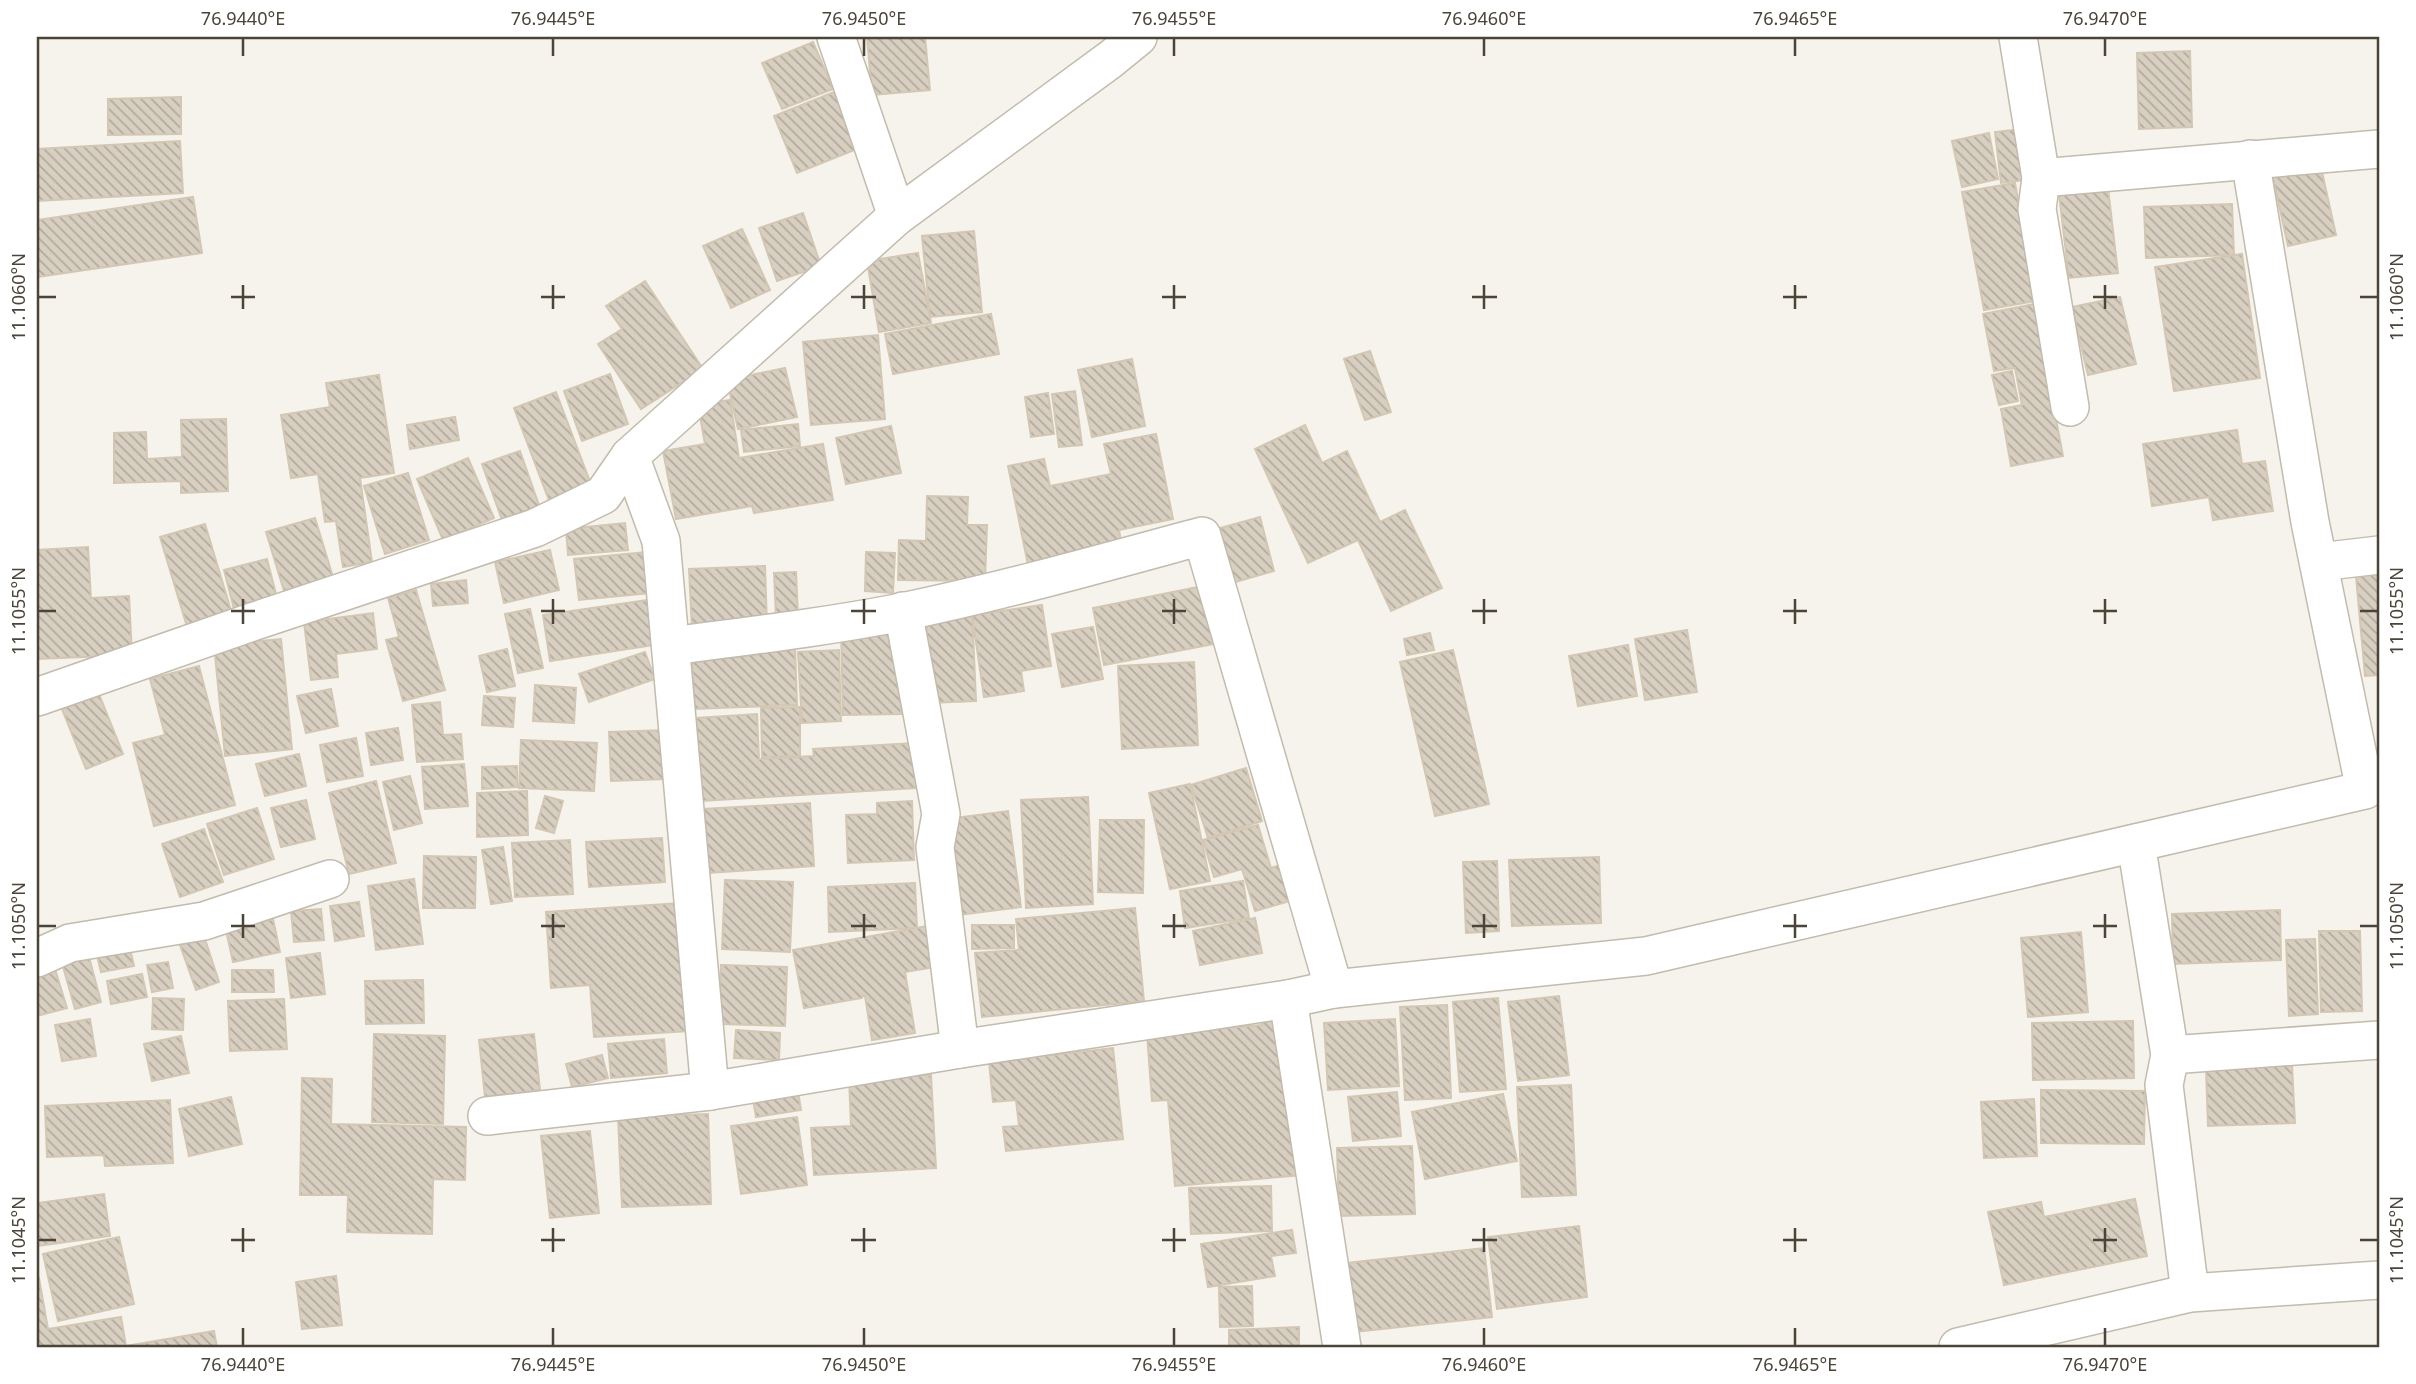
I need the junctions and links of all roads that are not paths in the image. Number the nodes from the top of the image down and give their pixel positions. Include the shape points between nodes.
1 (836, 37) edge
2 (1138, 37) edge
3 (2018, 37) edge
4 (2379, 149) edge
5 (2250, 159) junction
6 (2041, 178) junction
7 (897, 216) junction
8 (2070, 407) dead end
9 (630, 456) junction
10 (2379, 555) edge
11 (2319, 562) junction
12 (903, 611) junction
13 (671, 646) junction
14 (37, 697) edge
15 (2372, 790) edge
16 (2136, 844) junction
17 (330, 879) dead end
18 (37, 958) edge
19 (1334, 989) junction
20 (1288, 999) junction
21 (2379, 1040) edge
22 (960, 1049) junction
23 (2170, 1055) junction
24 (710, 1091) junction
25 (487, 1116) dead end
26 (2379, 1280) edge
27 (2190, 1293) junction
28 (1342, 1347) edge
29 (1958, 1347) edge

1 - 7 street
2 - 7 street
3 - 6 street
4 - 5 street
5 - 6 street
5 - 11 street
6 - 8 street via 2037,209
7 - 9 street
9 - 13 street via 661,541
9 - 14 street via 603,495 535,528
10 - 11 street
11 - 15 street
12 - 13 street
12 - 19 street via 1202,536
12 - 22 street via 941,814 935,846
13 - 24 street
15 - 16 street
16 - 19 street via 1646,956
16 - 23 street
17 - 18 street via 204,921 70,943
19 - 20 street
20 - 22 street
20 - 28 street
21 - 23 street
22 - 24 street
23 - 27 street via 2164,1085
24 - 25 street
26 - 27 street
27 - 29 street

